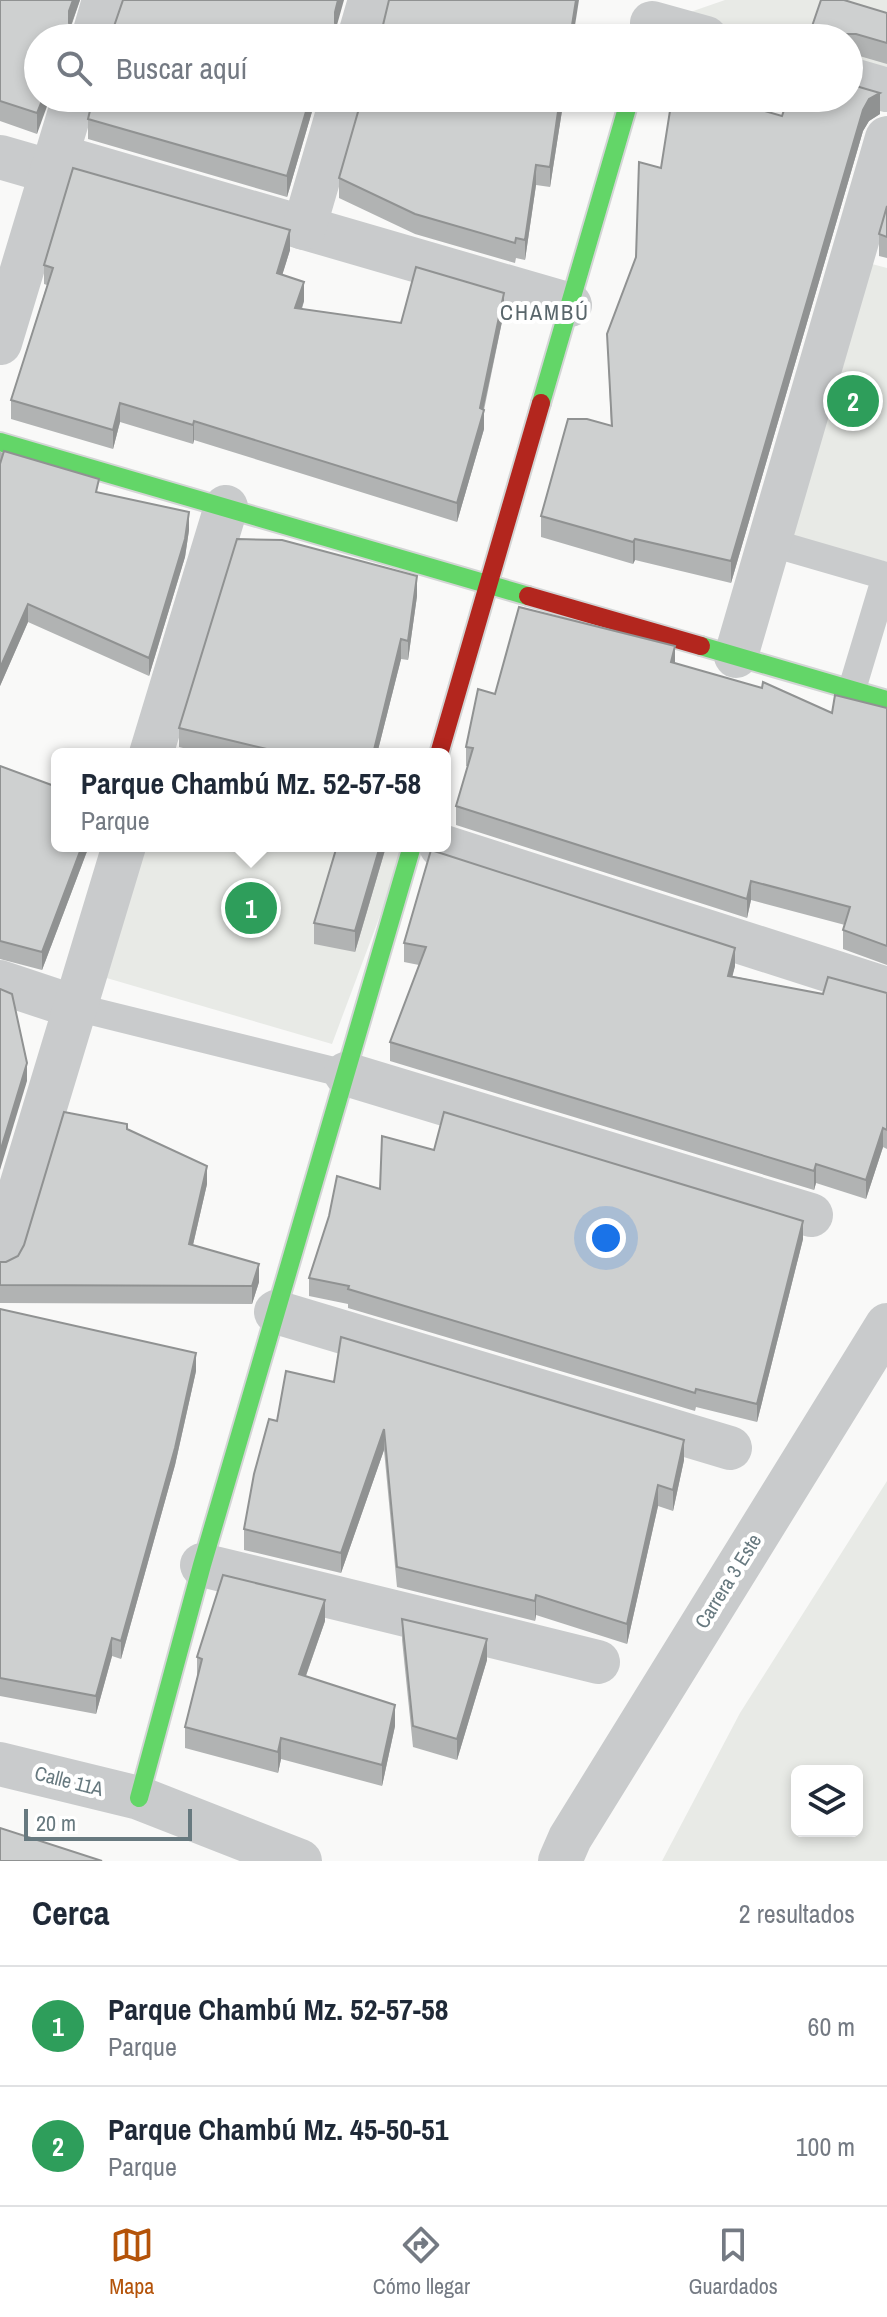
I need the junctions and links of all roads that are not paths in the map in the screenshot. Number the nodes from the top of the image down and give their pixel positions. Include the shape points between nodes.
1 (104, 0) edge
2 (370, 0) edge
3 (97, 24) edge
4 (363, 24) edge
5 (863, 83) edge
6 (887, 90) edge
7 (70, 112) edge
8 (338, 112) edge
9 (626, 112) edge
10 (887, 138) edge
11 (0, 157) edge
12 (54, 164) junction
13 (304, 228) junction
14 (570, 305) junction
15 (0, 343) edge
16 (0, 442) edge
17 (226, 507) junction
18 (779, 545) dead end
19 (887, 576) edge
20 (489, 585) junction
21 (736, 656) junction
22 (852, 689) junction
23 (887, 700) edge
24 (153, 748) edge
25 (441, 748) edge
26 (451, 849) edge
27 (122, 852) edge
28 (410, 852) edge
29 (0, 982) edge
30 (887, 989) edge
31 (75, 1007) junction
32 (346, 1074) junction
33 (811, 1215) dead end
34 (0, 1256) edge
35 (276, 1312) junction
36 (887, 1325) edge
37 (730, 1448) dead end
38 (202, 1565) junction
39 (598, 1662) dead end
40 (0, 1764) edge
41 (139, 1798) junction
42 (565, 1850) edge
43 (300, 1861) edge
44 (530, 1861) edge

1 - 3 street
2 - 4 street
5 - 6 street
7 - 12 street
8 - 13 street
9 - 14 street
10 - 21 street
11 - 12 street
12 - 13 street
12 - 15 street
13 - 14 street
14 - 20 street
16 - 17 street
17 - 20 street
17 - 24 street
18 - 19 lane
19 - 22 lane
20 - 21 street
20 - 25 street
21 - 22 street
22 - 23 street
26 - 30 street
27 - 31 street
28 - 32 street
29 - 31 street
31 - 32 lane
31 - 34 street
32 - 33 street
32 - 35 street
35 - 37 street
35 - 38 street
36 - 42 street, Carrera 3 Este
38 - 39 street
38 - 41 street
40 - 41 street, Calle 11A
41 - 43 street, Calle 11A
42 - 44 street

